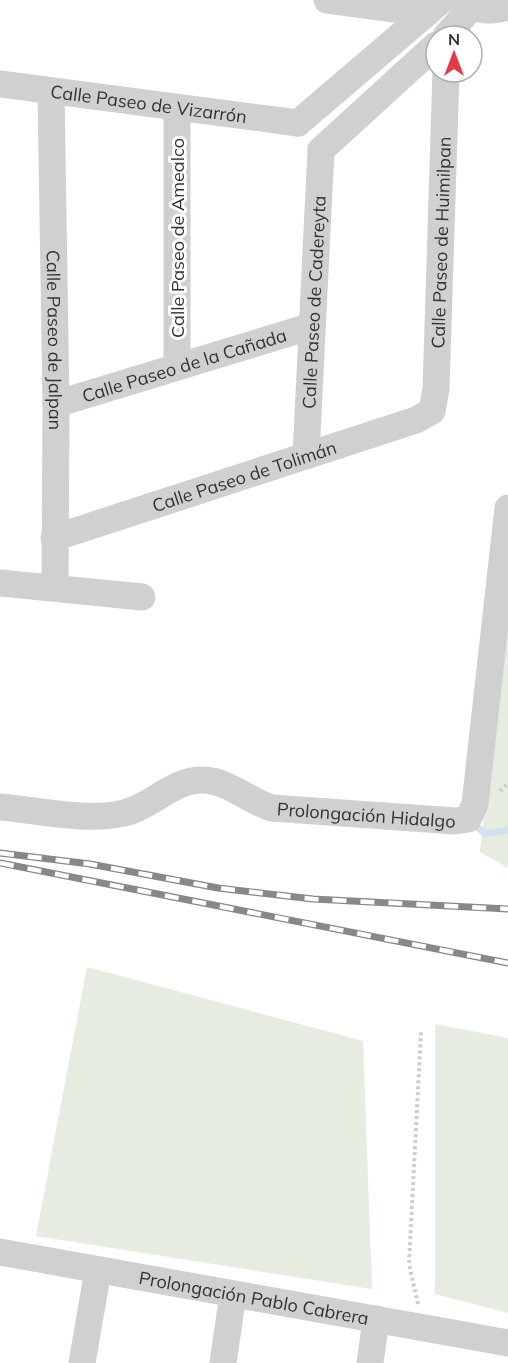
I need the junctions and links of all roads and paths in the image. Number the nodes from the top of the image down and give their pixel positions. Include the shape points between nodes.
1 (327, 0) edge
2 (467, 3) edge
3 (433, 6) edge
4 (508, 7) edge
5 (453, 24) edge
6 (424, 56) edge
7 (0, 84) edge
8 (446, 84) edge
9 (51, 91) junction
10 (177, 108) junction
11 (298, 123) junction
12 (321, 150) junction
13 (312, 326) junction
14 (177, 367) junction
15 (56, 404) junction
16 (432, 411) joint
17 (306, 455) junction
18 (508, 508) edge
19 (54, 538) junction
20 (0, 583) edge
21 (56, 588) junction
22 (142, 597) dead end
23 (0, 807) edge
24 (421, 1032) dead end
25 (0, 1252) edge
26 (98, 1270) junction
27 (233, 1294) junction
28 (375, 1319) junction
29 (424, 1328) junction
30 (508, 1343) edge
31 (82, 1363) edge
32 (224, 1363) edge
33 (370, 1363) edge

1 - 3 street
2 - 4 street via 491,12
2 - 5 street
3 - 11 street
6 - 12 street
7 - 9 street, Calle Paseo de Vizarrón
8 - 16 street, Calle Paseo de Huimilpan via 436,389
9 - 10 street, Calle Paseo de Vizarrón
9 - 15 street, Calle Paseo de Jalpan
10 - 11 street, Calle Paseo de Vizarrón
10 - 14 street, Calle Paseo de Amealco
11 - 12 street
12 - 13 street, Calle Paseo de Cadereyta
13 - 14 street, Calle Paseo de la Cañada
13 - 17 street, Calle Paseo de Cadereyta
14 - 15 street, Calle Paseo de la Cañada
15 - 19 street, Calle Paseo de Jalpan
16 - 17 street, Calle Paseo de Tolimán via 416,420
17 - 19 street, Calle Paseo de Tolimán
18 - 23 street, Prolongación Hidalgo via 475,804 468,819 272,808 227,786 204,780 184,783 125,813 94,817
19 - 21 street, Calle Paseo de Jalpan
20 - 21 street
21 - 22 street
24 - 29 path via 409,1264
25 - 26 street, Prolongación Pablo Cabrera
26 - 27 street, Prolongación Pablo Cabrera
26 - 31 street
27 - 28 street, Prolongación Pablo Cabrera
27 - 32 street
28 - 29 street, Prolongación Pablo Cabrera
28 - 33 street
29 - 30 street, Prolongación Pablo Cabrera

